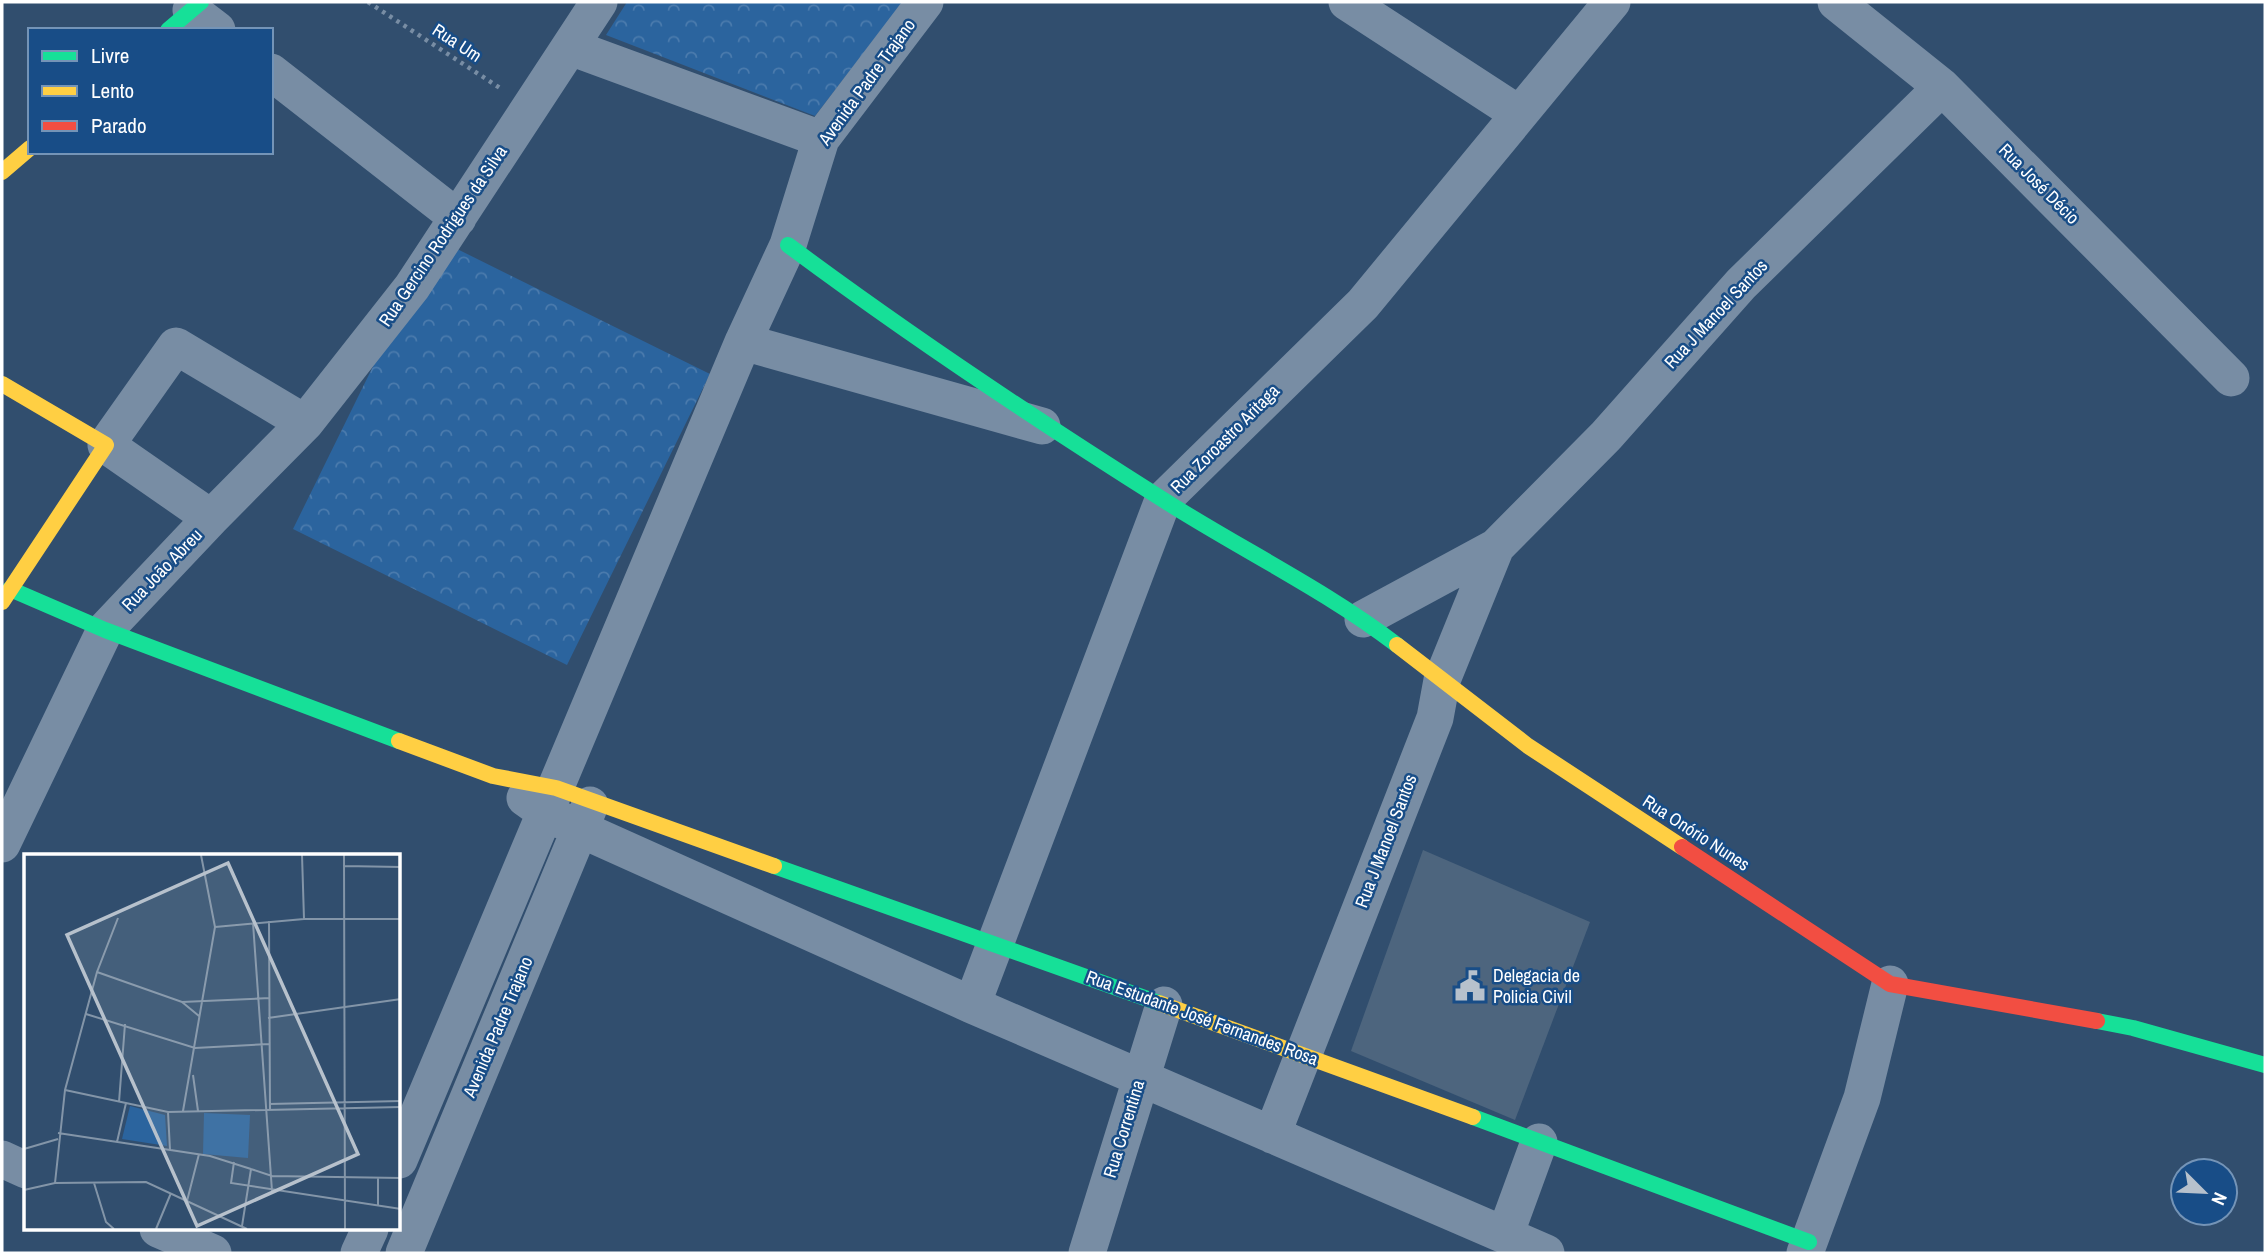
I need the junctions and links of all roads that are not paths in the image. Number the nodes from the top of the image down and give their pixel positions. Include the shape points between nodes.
1 (599, 2) edge
2 (925, 2) edge
3 (1347, 2) edge
4 (1612, 2) edge
5 (1836, 2) edge
6 (570, 47) junction
7 (273, 74) edge
8 (1942, 87) junction
9 (1519, 114) junction
10 (821, 139) junction
11 (28, 150) edge
12 (2, 172) edge
13 (458, 218) junction
14 (788, 244) junction
15 (743, 342) junction
16 (2231, 378) dead end
17 (2, 384) edge
18 (305, 423) junction
19 (1054, 429) junction
20 (107, 445) junction
21 (1163, 500) junction
22 (211, 518) junction
23 (1496, 547) junction
24 (6, 596) edge
25 (1363, 619) junction
26 (105, 630) junction
27 (1442, 680) junction
28 (493, 776) joint
29 (551, 800) junction
30 (586, 815) junction
31 (2, 844) edge
32 (994, 945) junction
33 (1890, 984) junction
34 (972, 1005) junction
35 (1164, 1005) junction
36 (1305, 1055) junction
37 (2265, 1065) edge
38 (1139, 1077) junction
39 (1272, 1135) junction
40 (1539, 1142) junction
41 (401, 1155) edge
42 (2, 1159) edge
43 (24, 1169) edge
44 (160, 1230) edge
45 (370, 1230) edge
46 (1505, 1235) junction
47 (1807, 1248) edge
48 (213, 1253) edge
49 (359, 1253) edge
50 (404, 1253) edge
51 (1087, 1253) edge
52 (1546, 1253) edge

1 - 6 street, Rua Gercino Rodrigues da Silva
2 - 10 street, Avenida Padre Trajano
3 - 9 street
4 - 9 street, Rua Zoroastro Aritaga
5 - 8 street, Rua José Décio
6 - 10 street
6 - 13 street, Rua Gercino Rodrigues da Silva
7 - 13 street
8 - 16 street, Rua José Décio
8 - 23 street, Rua J Manoel Santos via 1741,284 1606,436
9 - 21 street, Rua Zoroastro Aritaga via 1363,304
10 - 14 street, Avenida Padre Trajano
11 - 12 street
13 - 18 street, Rua Gercino Rodrigues da Silva via 412,287
14 - 15 street, Avenida Padre Trajano
14 - 19 street, Rua Onório Nunes via 892,322
15 - 19 street
15 - 29 street, Avenida Padre Trajano
17 - 20 street, Rua João Abreu
18 - 20 street via 176,346
18 - 22 street, Rua Gercino Rodrigues da Silva
19 - 21 street, Rua Onório Nunes
20 - 22 street, Rua João Abreu
20 - 24 street
21 - 25 street, Rua Onório Nunes
21 - 32 street, Rua Zoroastro Aritaga
22 - 26 street, Rua João Abreu
23 - 25 street, Rua J Manoel Santos
23 - 27 street, Rua J Manoel Santos
24 - 26 street
25 - 27 street, Rua Onório Nunes
26 - 28 street
26 - 31 street, Rua João Abreu
27 - 33 street, Rua Onório Nunes via 1528,746
27 - 36 street, Rua J Manoel Santos via 1435,718
28 - 29 street
29 - 30 street
29 - 41 street
30 - 32 street, Rua Estudante José Fernandes Rosa
30 - 34 street
30 - 50 street, Avenida Padre Trajano
32 - 34 street, Rua Zoroastro Aritaga
32 - 35 street, Rua Estudante José Fernandes Rosa
33 - 37 street, Rua Onório Nunes via 2133,1028
33 - 47 street via 1862,1098
34 - 38 street
35 - 36 street, Rua Estudante José Fernandes Rosa
35 - 38 street, Rua Correntina
36 - 39 street, Rua J Manoel Santos
36 - 40 street, Rua Estudante José Fernandes Rosa
38 - 39 street
38 - 51 street, Rua Correntina
39 - 46 street
40 - 46 street
40 - 47 street, Rua Estudante José Fernandes Rosa
42 - 43 street
44 - 48 street
45 - 49 street
46 - 52 street

